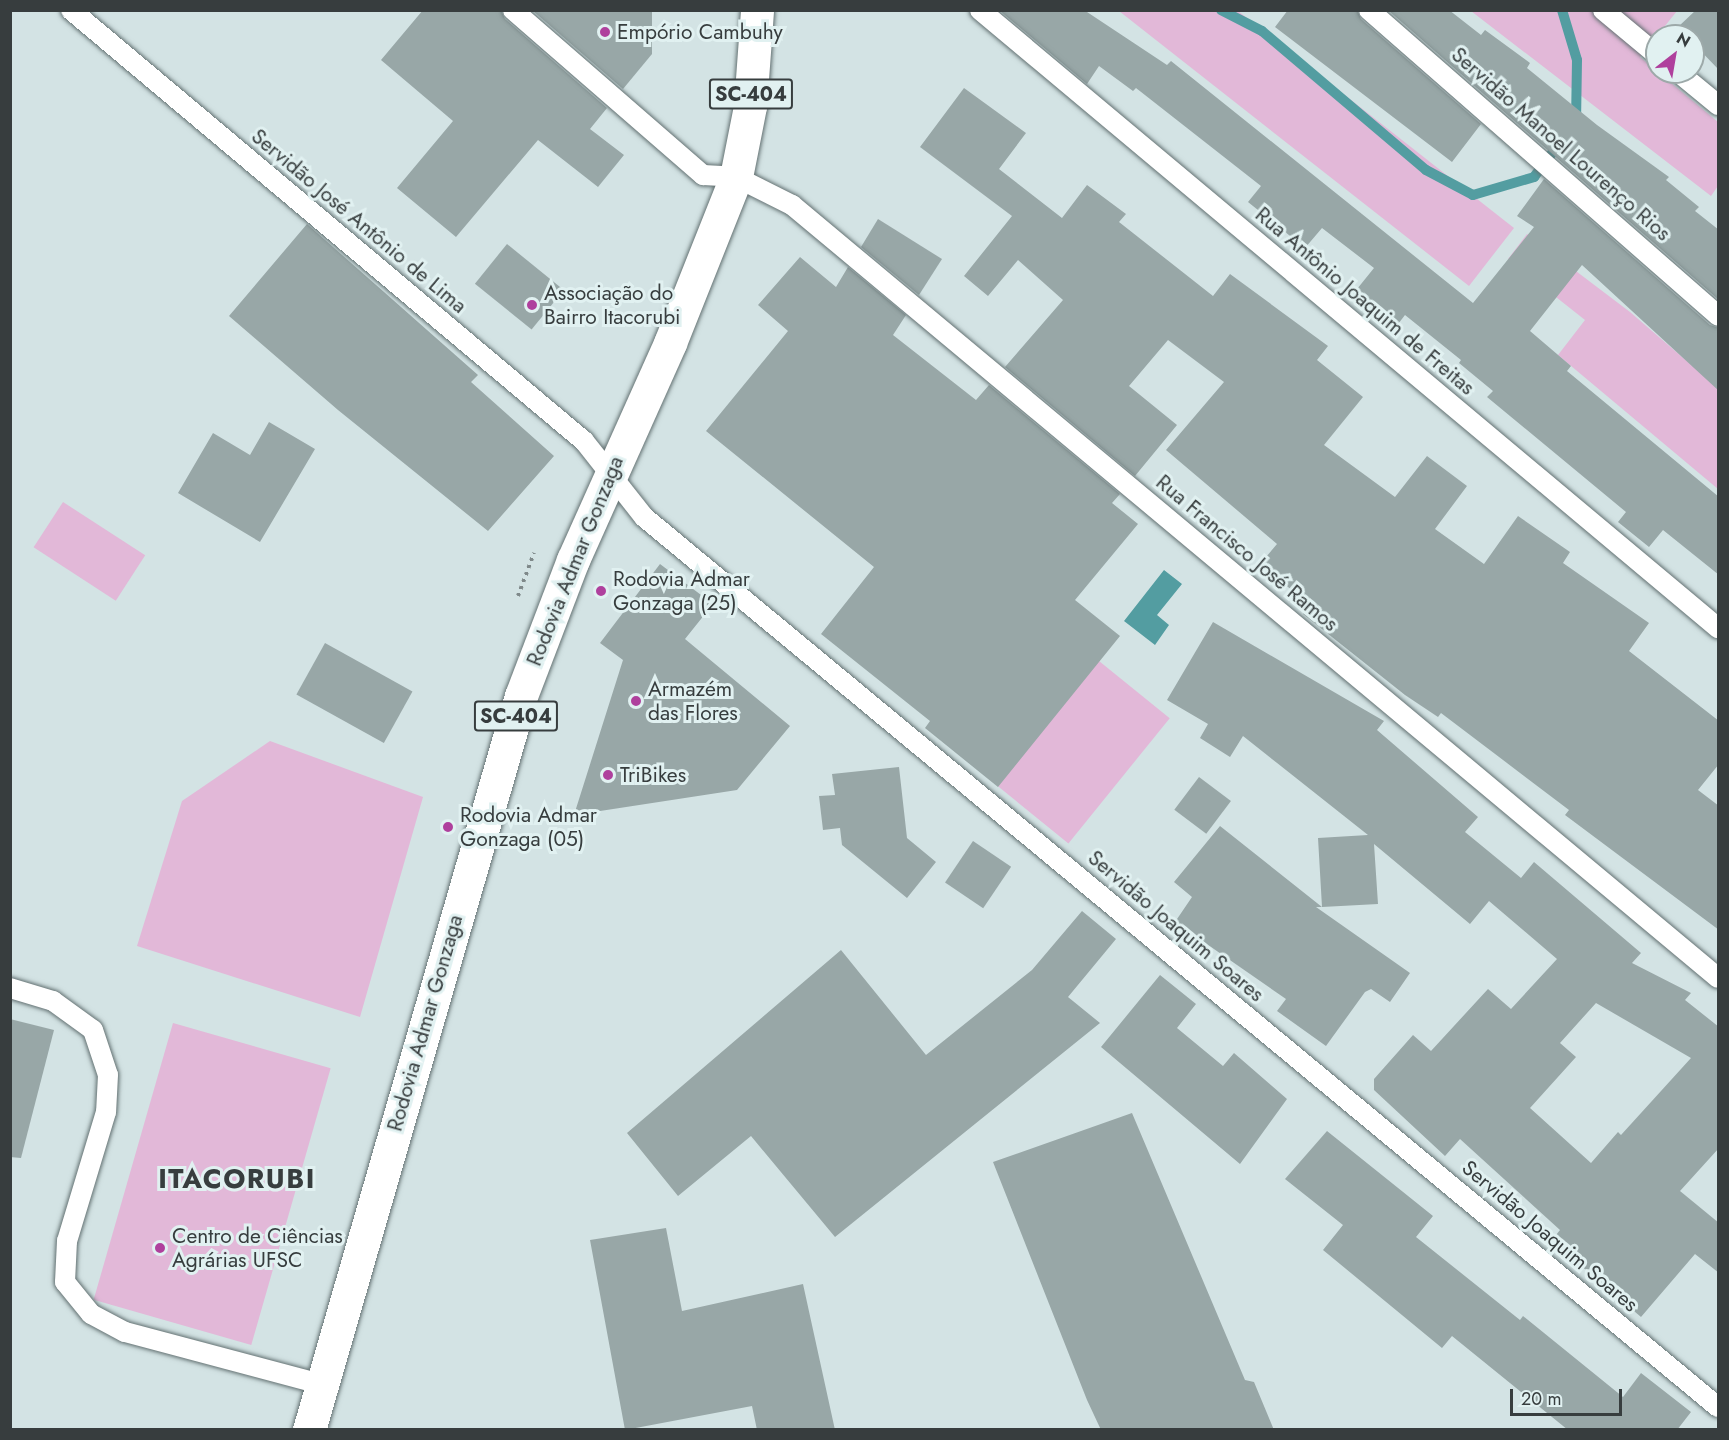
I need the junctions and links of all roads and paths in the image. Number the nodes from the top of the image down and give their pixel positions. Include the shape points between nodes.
1 (71, 10) edge
2 (513, 10) edge
3 (757, 10) edge
4 (980, 10) edge
5 (1369, 10) edge
6 (1603, 10) edge
7 (1645, 45) edge
8 (1693, 84) edge
9 (1719, 105) edge
10 (736, 177) junction
11 (1719, 316) edge
12 (609, 477) junction
13 (1719, 628) edge
14 (1719, 978) edge
15 (10, 988) edge
16 (321, 1384) junction
17 (1719, 1407) edge
18 (309, 1430) edge

1 - 12 lane, Servidão José Antônio de Lima via 584,441
2 - 10 lane via 703,175
3 - 10 main road, Rodovia Admar Gonzaga / SC-404 via 750,106
4 - 13 lane, Rua Antônio Joaquim de Freitas
5 - 11 lane, Servidão Manoel Lourenço Rios
6 - 7 lane
8 - 9 lane
10 - 12 main road, Rodovia Admar Gonzaga / SC-404 via 670,343
10 - 14 lane, Rua Francisco José Ramos via 792,205
12 - 16 main road, Rodovia Admar Gonzaga / SC-404 via 542,634 521,696
12 - 17 lane, Servidão Joaquim Soares via 644,517
15 - 16 lane via 53,1001 93,1030 108,1075 106,1112 67,1241 65,1282 91,1314 125,1332
16 - 18 main road, Rodovia Admar Gonzaga / SC-404

